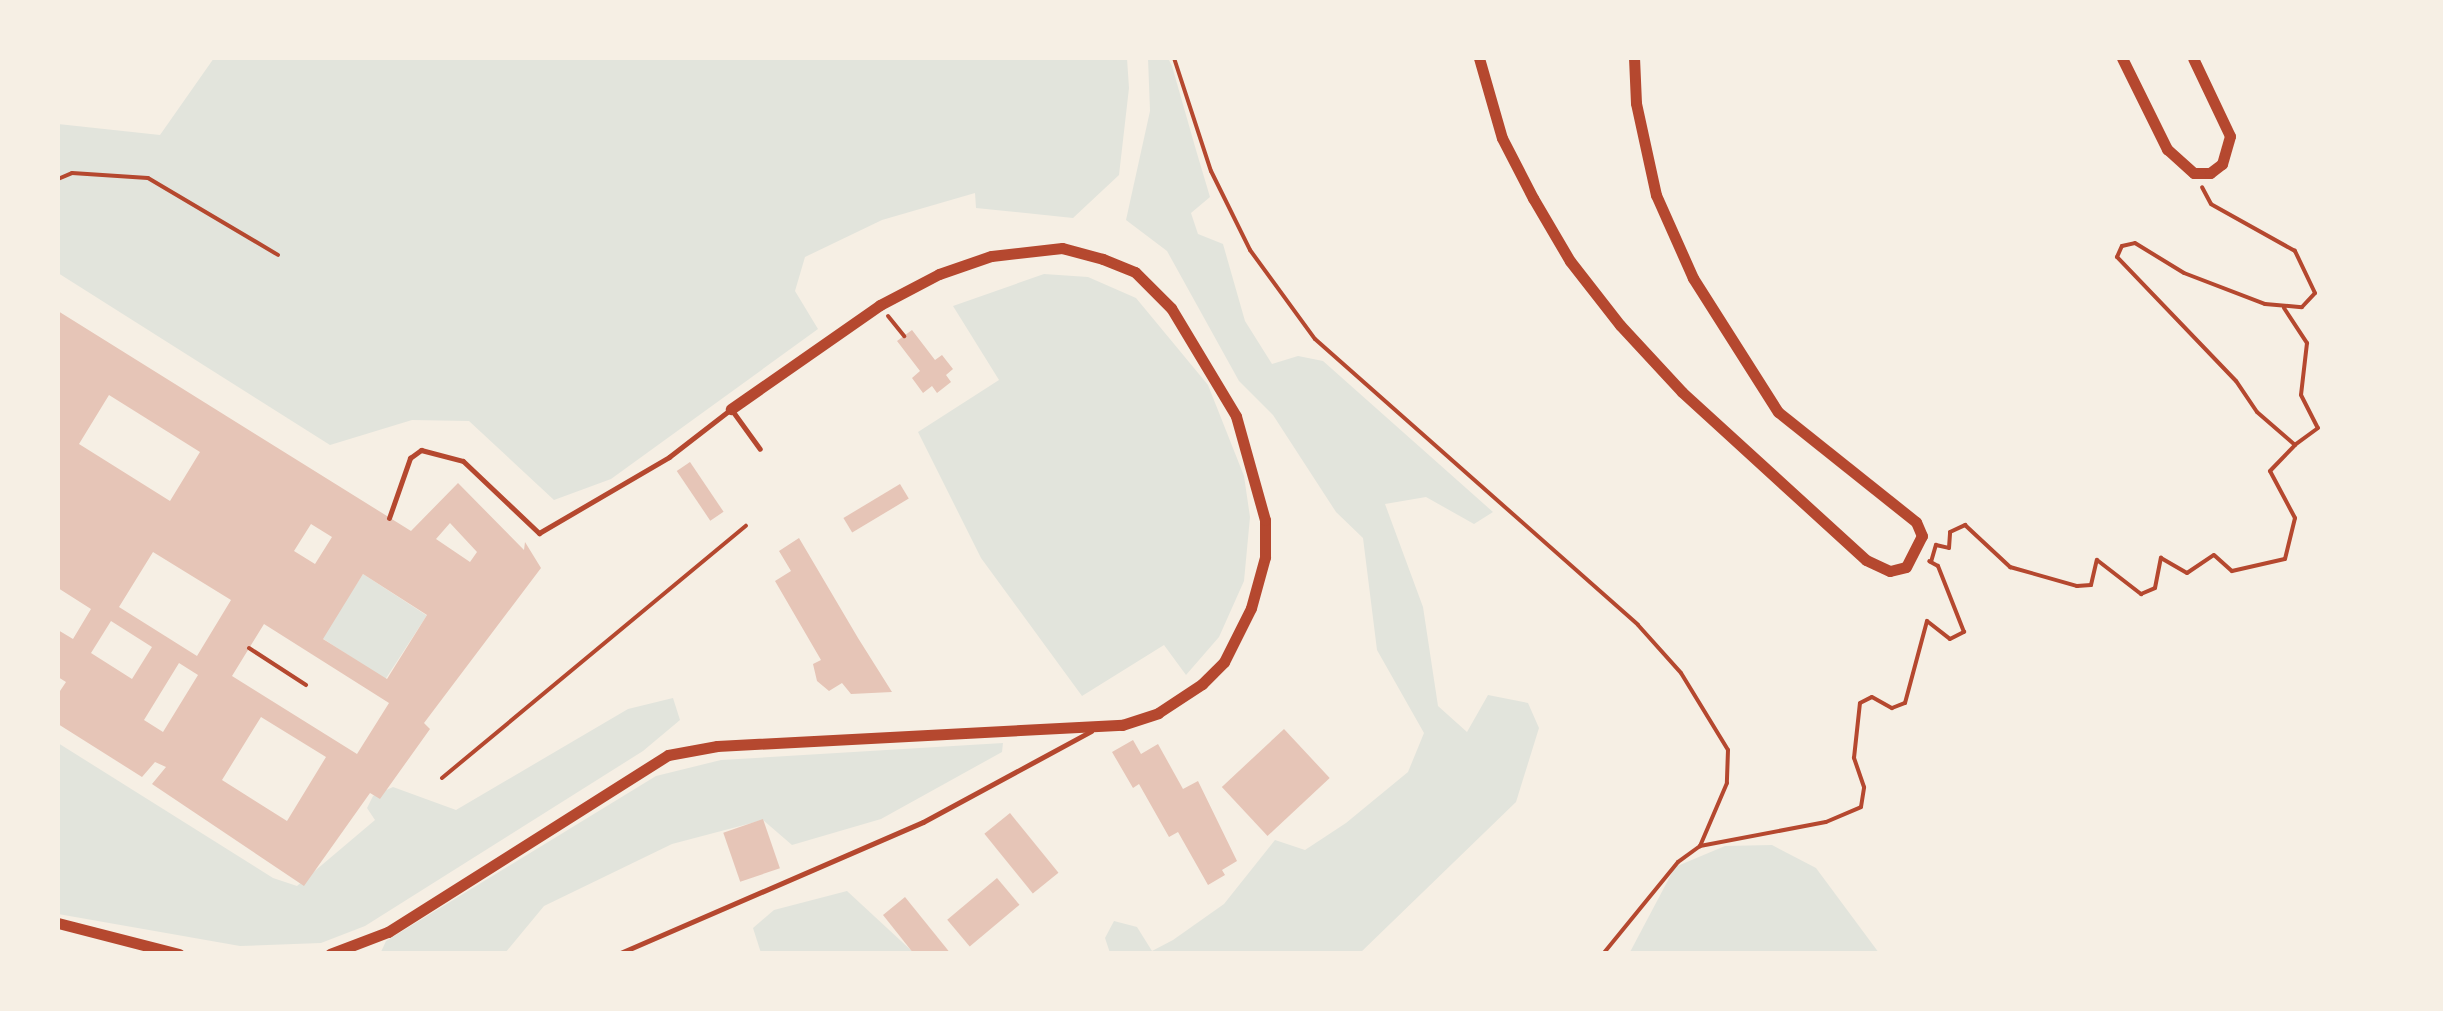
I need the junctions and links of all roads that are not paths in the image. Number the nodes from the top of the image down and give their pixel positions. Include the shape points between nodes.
1 (1479, 58) edge
2 (1634, 58) edge
3 (2122, 58) edge
4 (2193, 58) edge
5 (731, 409) junction
6 (760, 449) dead end
7 (390, 518) dead end
8 (1094, 729) junction
9 (58, 924) edge
10 (627, 951) edge
11 (179, 954) edge
12 (330, 954) edge
13 (618, 954) edge

1 - 2 street via 1502,138 1533,198 1570,261 1620,325 1682,392 1866,560 1890,572 1906,567 1922,536 1916,522 1778,412 1693,278 1656,195 1636,103
3 - 4 street via 2168,150 2194,173 2222,164 2230,136
5 - 6 lane
5 - 7 lane via 669,457 539,533 463,462 432,448 410,458
5 - 8 street via 880,305 991,256 1062,248 1135,272 1171,308 1236,416 1265,520 1261,580 1224,662 1180,702
8 - 10 lane via 923,822
8 - 12 street via 689,748 388,932
9 - 11 street
10 - 13 lane

